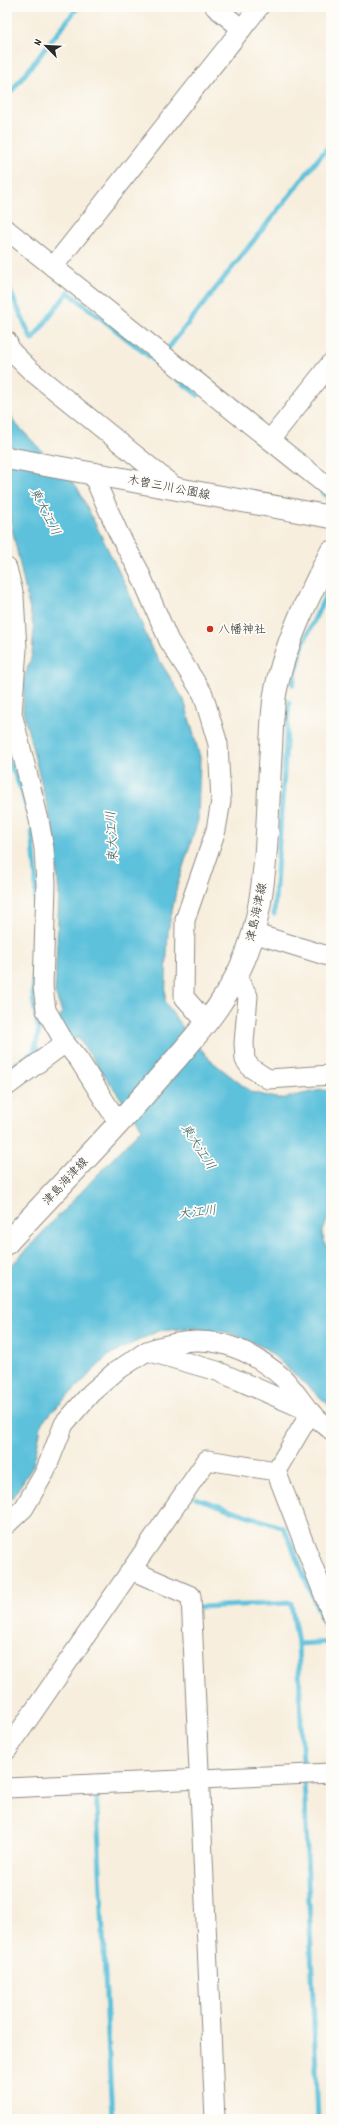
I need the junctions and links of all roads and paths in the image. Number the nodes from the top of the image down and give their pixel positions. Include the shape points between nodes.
1 (215, 7) edge
2 (259, 7) edge
3 (242, 29) junction
4 (7, 230) edge
5 (53, 266) junction
6 (7, 341) edge
7 (331, 363) edge
8 (270, 440) junction
9 (7, 458) edge
10 (86, 472) junction
11 (176, 488) junction
12 (331, 489) edge
13 (331, 517) edge
14 (331, 552) edge
15 (7, 568) edge
16 (12, 639) edge
17 (253, 933) junction
18 (331, 957) edge
19 (236, 978) junction
20 (200, 1022) junction
21 (65, 1043) junction
22 (331, 1075) edge
23 (7, 1086) edge
24 (122, 1120) junction
25 (7, 1242) edge
26 (147, 1350) junction
27 (311, 1412) junction
28 (331, 1430) edge
29 (276, 1471) junction
30 (7, 1524) edge
31 (131, 1570) junction
32 (331, 1613) edge
33 (7, 1750) edge
34 (331, 1773) edge
35 (200, 1780) junction
36 (7, 1788) edge
37 (215, 2119) edge

1 - 3 street
2 - 3 street
3 - 5 street
4 - 5 street
5 - 8 street
6 - 11 street via 11,351 30,370
7 - 8 street
8 - 12 street
9 - 10 main road, 木曽三川公園線
10 - 11 main road, 木曽三川公園線
10 - 20 street via 169,641 203,694 218,744 221,801 216,830 185,920 184,997
11 - 13 main road, 木曽三川公園線
14 - 17 main road, 津島海津線 via 288,646 276,690 263,876
15 - 16 street via 14,596
16 - 21 street via 12,713 44,849 46,884 43,987 46,1010
17 - 18 street
17 - 19 main road, 津島海津線
19 - 20 main road, 津島海津線 via 227,995
19 - 22 street via 248,996 244,1044 245,1060 251,1068 268,1079
20 - 24 main road, 津島海津線
21 - 23 street
21 - 24 street
24 - 25 main road, 津島海津線
26 - 27 street via 217,1371
26 - 27 street via 165,1344 199,1339 229,1345 259,1360 284,1379
26 - 30 street via 115,1372 91,1393 64,1424 41,1478 24,1508
27 - 28 street
27 - 29 street
29 - 31 street via 207,1460
29 - 32 street
31 - 33 street
31 - 35 street via 191,1596
34 - 35 street
35 - 36 street
35 - 37 street

